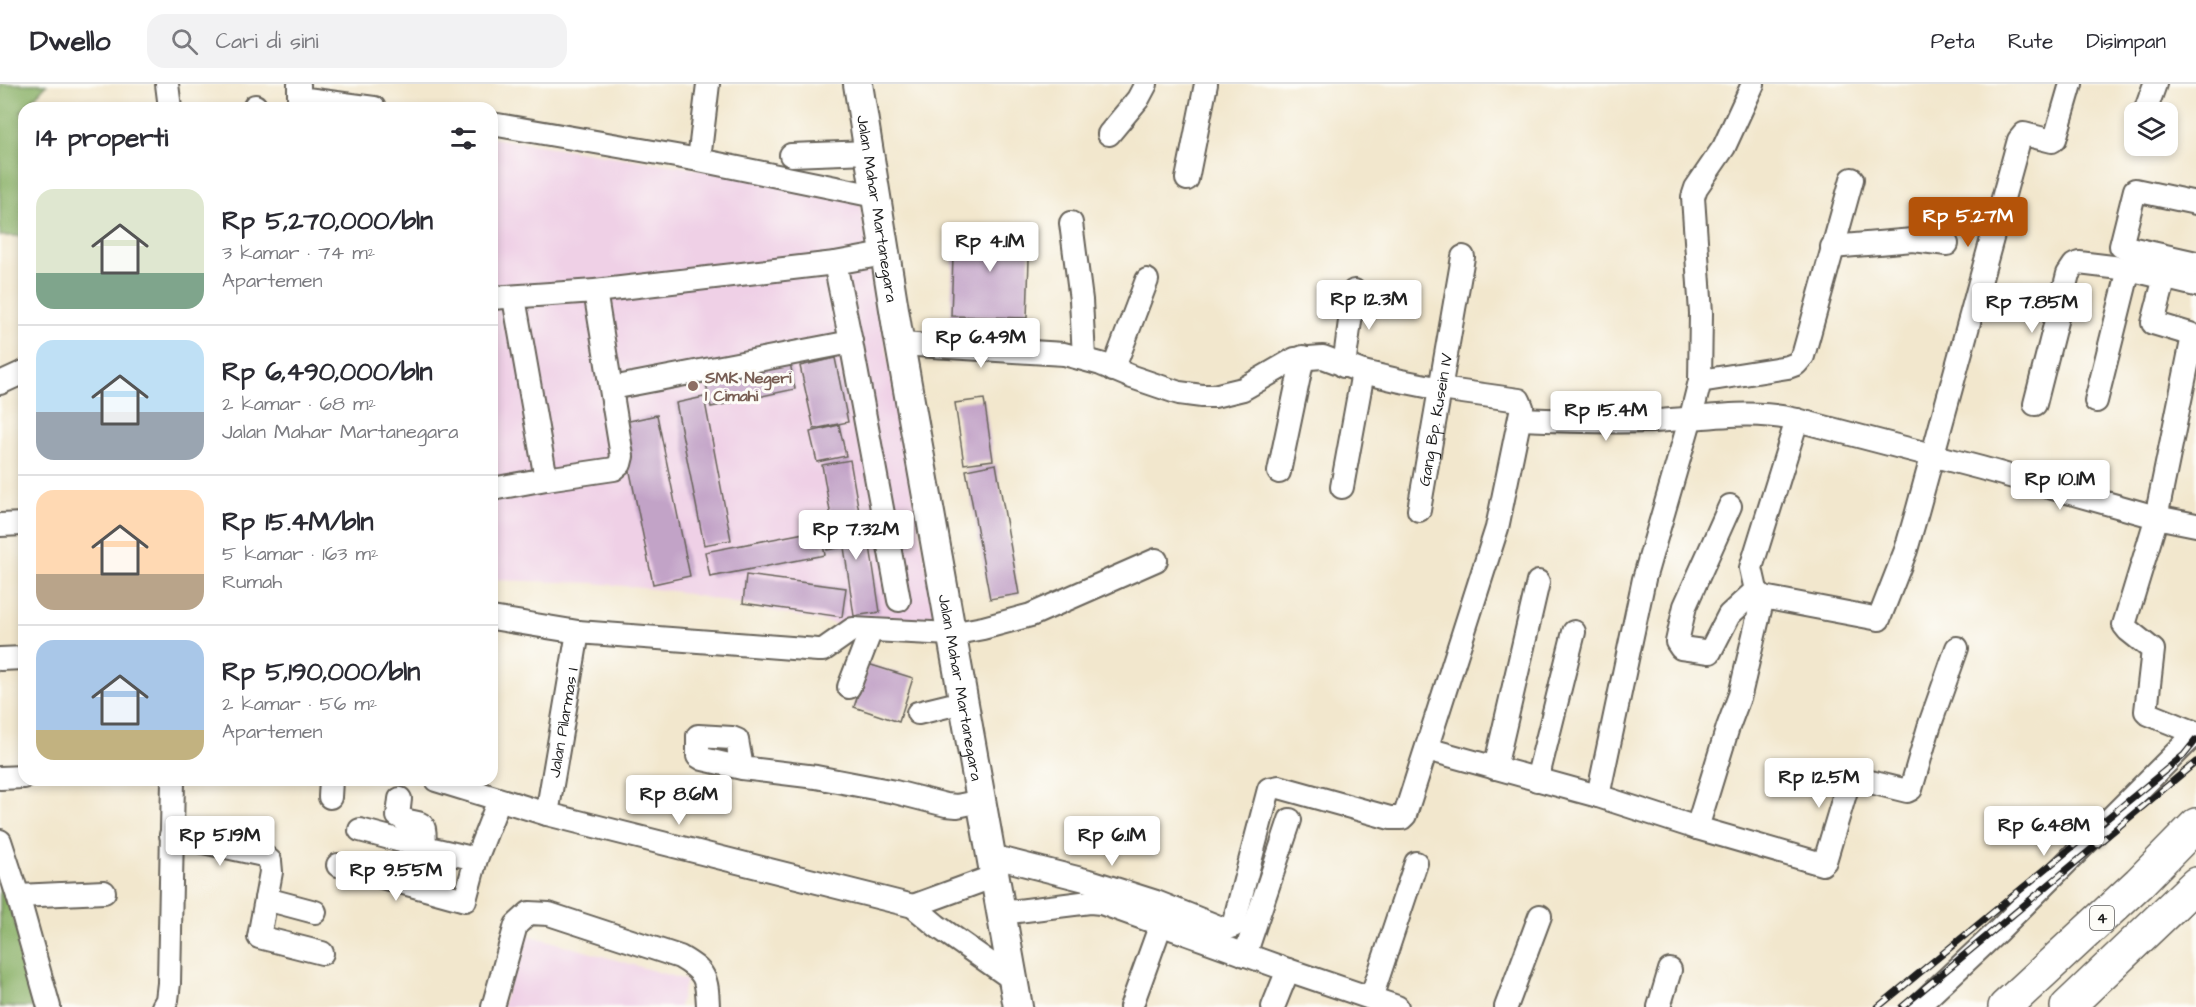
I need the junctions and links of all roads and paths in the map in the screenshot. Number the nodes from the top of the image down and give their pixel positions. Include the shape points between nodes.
1 (299, 84) edge
2 (708, 84) edge
3 (858, 84) edge
4 (1146, 84) edge
5 (1206, 84) edge
6 (1753, 84) edge
7 (2071, 84) edge
8 (2155, 84) edge
9 (329, 102) edge
10 (2149, 102) edge
11 (498, 125) edge
12 (1109, 134) dead end
13 (868, 152) junction
14 (791, 155) dead end
15 (699, 160) junction
16 (1186, 179) dead end
17 (1852, 179) dead end
18 (875, 196) junction
19 (2196, 203) edge
20 (1071, 223) dead end
21 (1947, 244) dead end
22 (1832, 247) junction
23 (884, 254) junction
24 (1463, 257) dead end
25 (835, 263) junction
26 (2129, 269) junction
27 (2184, 273) edge
28 (1147, 280) dead end
29 (595, 291) junction
30 (1354, 291) dead end
31 (503, 298) edge
32 (851, 342) junction
33 (900, 344) junction
34 (1303, 357) junction
35 (1084, 358) junction
36 (1354, 369) junction
37 (1113, 370) junction
38 (18, 375) edge
39 (1700, 381) junction
40 (0, 383) edge
41 (612, 388) junction
42 (1441, 389) junction
43 (2096, 401) dead end
44 (2035, 404) dead end
45 (1691, 417) junction
46 (1520, 419) junction
47 (1797, 420) junction
48 (1933, 455) junction
49 (1279, 472) dead end
50 (546, 479) junction
51 (1342, 487) dead end
52 (498, 488) edge
53 (1730, 506) dead end
54 (1419, 510) dead end
55 (2156, 517) junction
56 (18, 524) edge
57 (0, 525) edge
58 (2196, 525) edge
59 (1156, 560) dead end
60 (1538, 582) dead end
61 (1759, 594) junction
62 (899, 600) dead end
63 (498, 619) edge
64 (870, 630) junction
65 (578, 632) junction
66 (1574, 632) dead end
67 (951, 634) junction
68 (1957, 648) dead end
69 (18, 658) edge
70 (0, 659) edge
71 (849, 687) dead end
72 (963, 702) junction
73 (918, 713) dead end
74 (2196, 733) edge
75 (1427, 749) junction
76 (742, 768) dead end
77 (1495, 768) junction
78 (18, 777) edge
79 (0, 778) edge
80 (1537, 780) junction
81 (172, 786) edge
82 (456, 786) edge
83 (1598, 796) junction
84 (400, 799) dead end
85 (499, 800) junction
86 (981, 801) junction
87 (547, 814) junction
88 (1290, 820) dead end
89 (2196, 825) edge
90 (1697, 828) junction
91 (360, 830) dead end
92 (171, 835) junction
93 (0, 841) edge
94 (424, 847) junction
95 (476, 859) junction
96 (1416, 863) dead end
97 (338, 864) dead end
98 (993, 866) junction
99 (2196, 884) edge
100 (104, 892) dead end
101 (18, 896) junction
102 (266, 899) junction
103 (913, 906) junction
104 (315, 912) dead end
105 (1002, 913) junction
106 (1540, 916) dead end
107 (1161, 924) junction
108 (322, 953) dead end
109 (1245, 955) junction
110 (1288, 970) junction
111 (1670, 970) dead end
112 (1016, 994) edge
113 (1371, 998) junction
114 (49, 1007) edge
115 (163, 1007) edge
116 (493, 1007) edge
117 (708, 1007) edge
118 (1131, 1007) edge
119 (1274, 1007) edge
120 (1397, 1007) edge
121 (1506, 1007) edge
122 (1659, 1007) edge
123 (1917, 1007) edge
124 (2005, 1007) edge
125 (2067, 1007) edge

1 - 9 street via 299,98
2 - 15 street
3 - 13 main road, Jalan Mahar Martanegara
4 - 12 street
5 - 16 street
6 - 39 street via 1724,147 1693,197 1701,313
7 - 48 street via 2055,139 2026,134 2019,140
8 - 10 street
11 - 15 street
13 - 14 street
13 - 18 main road, Jalan Mahar Martanegara
15 - 18 street
17 - 22 street
18 - 23 main road, Jalan Mahar Martanegara
19 - 27 street via 2135,190 2121,246
20 - 35 street
21 - 22 street via 1913,240
22 - 39 street via 1800,361 1788,367
23 - 25 street
23 - 33 main road, Jalan Mahar Martanegara
24 - 42 street, Gang Bp. Kusein IV
25 - 29 street
25 - 32 street
26 - 27 street
26 - 43 street
26 - 44 street via 2079,263 2070,269
27 - 55 street via 2153,323 2190,334 2192,341
28 - 37 street
29 - 31 street
29 - 41 street
30 - 36 street
31 - 50 street
32 - 41 street
32 - 62 street
33 - 35 street
33 - 67 main road, Jalan Mahar Martanegara
34 - 36 street via 1323,357
34 - 37 street via 1243,389 1214,396 1179,393
34 - 49 street
35 - 37 street
36 - 42 street
36 - 51 street
38 - 40 street
39 - 45 street
41 - 50 street via 620,464 614,469
42 - 46 street via 1520,400
42 - 54 street, Gang Bp. Kusein IV
45 - 46 street via 1599,422
45 - 47 street via 1748,414
45 - 83 street via 1644,579
46 - 75 street via 1497,528
47 - 48 street
47 - 61 street via 1751,568
48 - 55 street
48 - 61 street via 1906,550 1881,617
50 - 52 street
53 - 61 street via 1685,606 1678,646 1710,652 1726,618
55 - 58 street
55 - 74 street via 2124,625 2153,650 2146,711
56 - 57 street
59 - 67 street via 1031,615
60 - 77 street
61 - 90 street via 1740,696
63 - 65 street
64 - 65 street via 853,629 823,650
64 - 67 street
64 - 71 street
65 - 87 street, Jalan Pilarmas I
66 - 80 street
67 - 72 main road, Jalan Mahar Martanegara
68 - 90 street via 1911,789 1850,777 1824,863
69 - 70 street
72 - 73 street
72 - 86 main road, Jalan Mahar Martanegara
74 - 123 street via 1998,932
75 - 77 street
75 - 98 street via 1402,818 1279,788 1269,789 1233,926 1228,928 1218,928 1093,882
76 - 86 street via 816,777 946,805
77 - 80 street
78 - 79 street
80 - 83 street
81 - 92 street
82 - 85 street
83 - 90 street
84 - 94 street via 398,816 424,827
85 - 87 street
85 - 95 street
86 - 98 main road, Jalan Mahar Martanegara
87 - 103 street
88 - 109 street
89 - 124 highway, 4
91 - 94 street
92 - 102 street via 263,855 270,861 271,872
92 - 115 street via 169,982
93 - 101 street
94 - 95 street
95 - 97 street via 465,900
96 - 113 street
98 - 103 street
98 - 105 main road, Jalan Mahar Martanegara
99 - 125 highway, 4
100 - 101 street
101 - 114 street
102 - 104 street
102 - 108 street via 259,937
103 - 112 street
105 - 107 street via 1090,902
105 - 112 main road, Jalan Mahar Martanegara
106 - 121 street
107 - 109 street
107 - 118 street
109 - 110 street
110 - 113 street
110 - 119 street
111 - 122 street
113 - 120 street
116 - 117 street via 516,925 529,913 549,914 680,957 696,966 706,978

